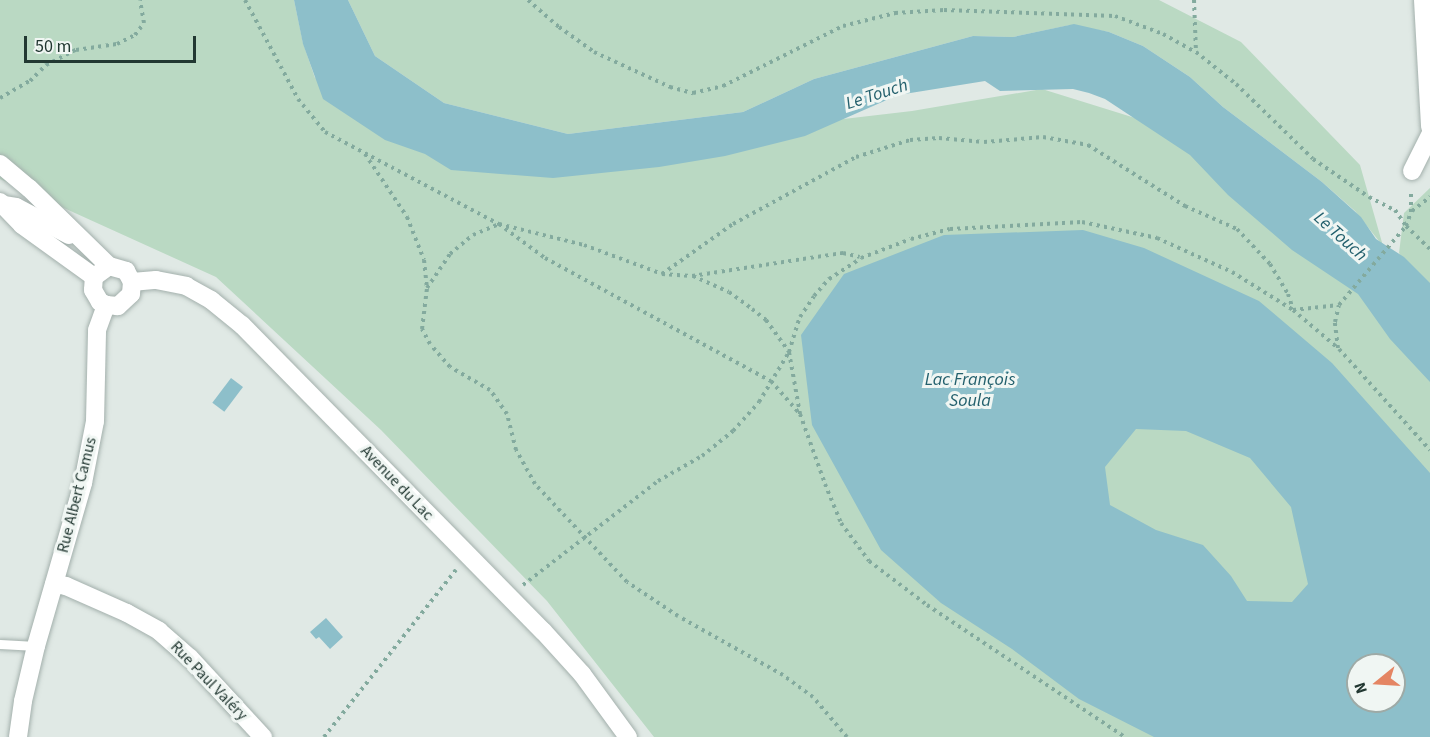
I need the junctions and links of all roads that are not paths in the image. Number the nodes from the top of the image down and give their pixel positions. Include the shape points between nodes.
1 (1423, 0) edge
2 (1430, 127) edge
3 (1430, 135) edge
4 (0, 164) edge
5 (1412, 171) road end
6 (1, 204) edge
7 (86, 244) junction
8 (101, 271) junction
9 (132, 282) junction
10 (106, 305) junction
11 (54, 584) junction
12 (0, 644) edge
13 (36, 646) junction
14 (18, 737) edge
15 (263, 737) edge
16 (628, 737) edge

1 - 2 street
3 - 5 street
4 - 7 street
6 - 7 street via 16,207
6 - 8 street via 22,225
7 - 8 street
8 - 9 street via 126,271
8 - 10 street via 93,291
9 - 10 street via 128,299 118,306
9 - 16 street, Avenue du Lac via 156,280 186,286 242,325 582,674
10 - 11 street, Rue Albert Camus via 97,330 95,421 83,483
11 - 13 street, Rue Albert Camus
11 - 15 street, Rue Paul Valéry via 128,613 159,631 190,658
12 - 13 lane
13 - 14 street, Rue Albert Camus

